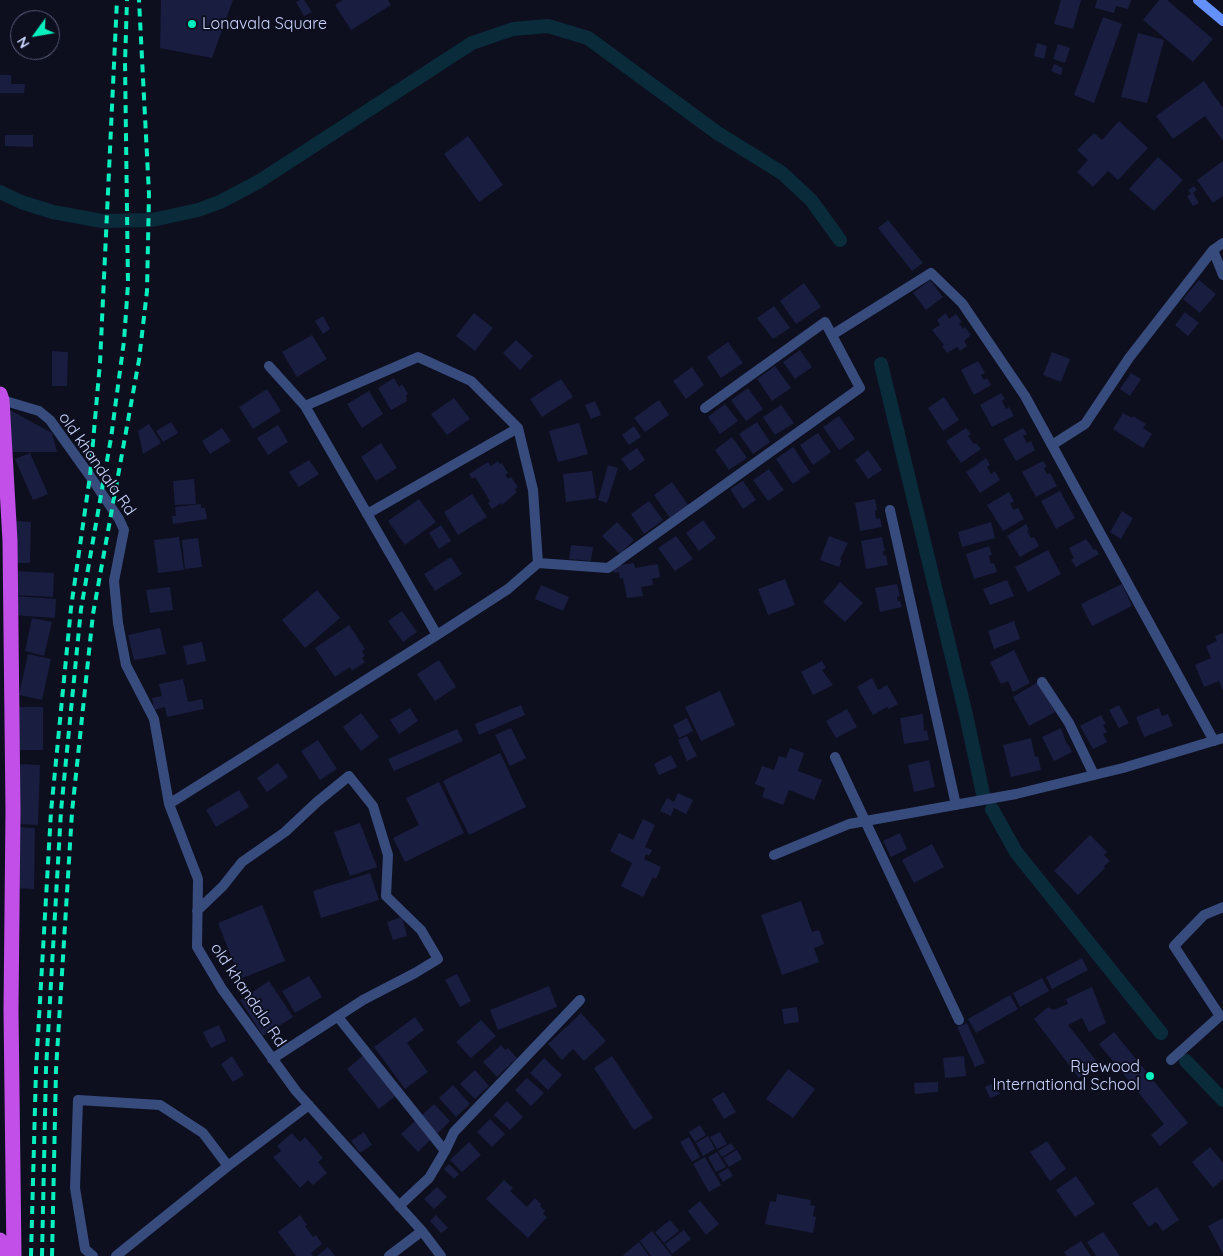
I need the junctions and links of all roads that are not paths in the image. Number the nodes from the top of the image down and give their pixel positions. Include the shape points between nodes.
1 (1198, 0) edge
2 (1223, 21) edge
3 (1223, 243) edge
4 (1213, 250) junction
5 (1223, 275) edge
6 (832, 334) junction
7 (269, 366) dead end
8 (1, 397) edge
9 (305, 406) junction
10 (705, 408) dead end
11 (518, 428) junction
12 (1052, 445) junction
13 (890, 510) dead end
14 (367, 514) junction
15 (538, 563) junction
16 (437, 636) junction
17 (1042, 682) dead end
18 (1219, 739) edge
19 (835, 757) dead end
20 (1094, 775) junction
21 (169, 804) junction
22 (956, 806) junction
23 (866, 821) junction
24 (774, 855) dead end
25 (1223, 907) edge
26 (198, 911) junction
27 (580, 1000) dead end
28 (338, 1017) junction
29 (959, 1020) dead end
30 (272, 1058) junction
31 (1171, 1060) dead end
32 (309, 1105) junction
33 (445, 1151) junction
34 (228, 1166) junction
35 (399, 1206) junction
36 (422, 1231) junction
37 (0, 1240) edge
38 (0, 1256) edge
39 (14, 1256) edge
40 (93, 1256) edge
41 (116, 1256) edge
42 (389, 1256) edge
43 (441, 1256) edge

1 - 2 main road
3 - 4 street
4 - 5 street
4 - 12 street via 1129,358 1086,424
6 - 10 street via 825,322
6 - 12 street via 931,273 962,303 1024,396
6 - 15 street via 860,388 608,568
7 - 9 street
8 - 21 street, old khandala Rd via 39,411 50,420 124,530 114,581 118,623 126,665 154,719
8 - 39 highway via 10,541
9 - 11 street via 418,357 472,381
9 - 14 street
11 - 14 street
11 - 15 street via 533,490
12 - 18 street
13 - 22 street
14 - 16 street
15 - 16 street via 508,589
16 - 21 street
17 - 20 street via 1068,723
18 - 20 street
19 - 23 street
20 - 22 street
21 - 26 street, old khandala Rd via 198,878
22 - 23 street
23 - 24 street via 849,824
23 - 29 street
25 - 31 street via 1204,915 1174,946 1220,1016
26 - 28 street via 242,862 285,832 349,776 373,806 388,855 386,896 421,930 438,959
26 - 30 street, old khandala Rd via 197,947 222,989
27 - 33 street via 454,1132
28 - 30 street
28 - 33 street
30 - 32 street, old khandala Rd
32 - 34 street
32 - 35 street, old khandala Rd
33 - 35 street via 429,1178
34 - 40 street via 203,1133 160,1105 78,1100 75,1188 85,1249
34 - 41 street
35 - 36 street, old khandala Rd
36 - 42 street
36 - 43 street, old khandala Rd
37 - 38 highway

